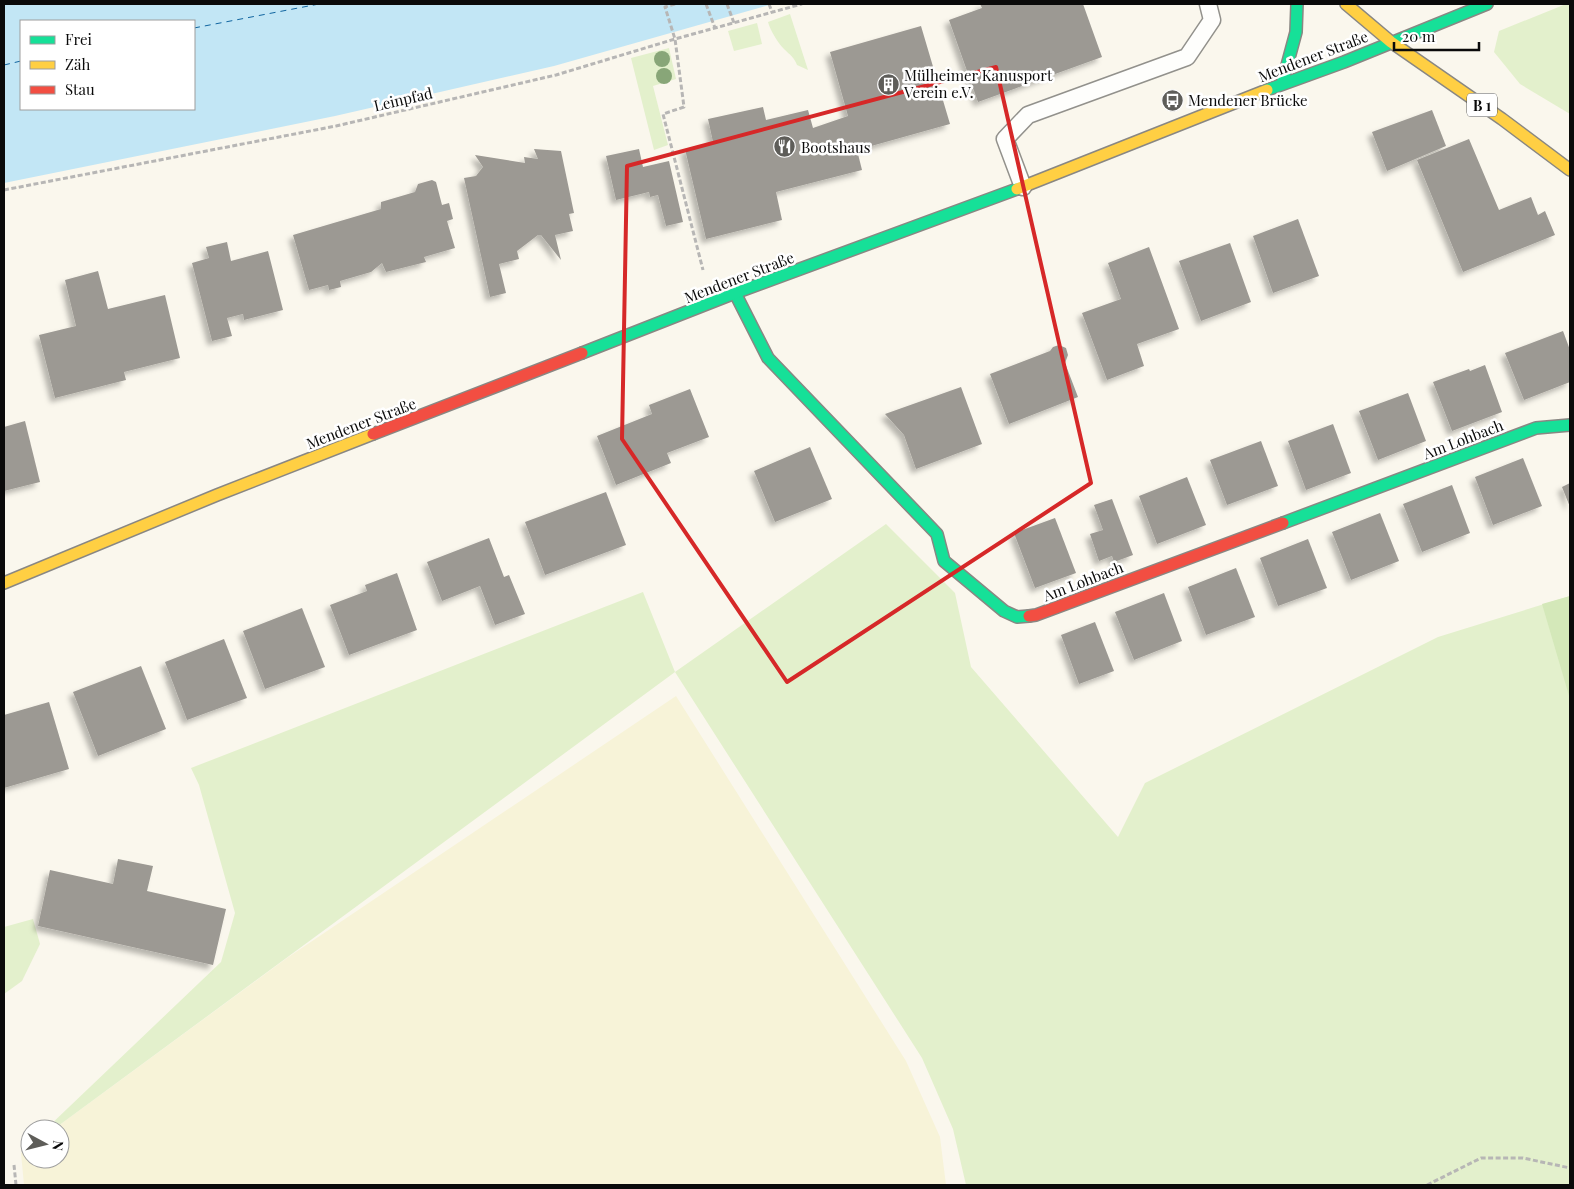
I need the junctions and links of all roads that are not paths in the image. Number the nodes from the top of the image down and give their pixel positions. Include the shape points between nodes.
1 (1208, 4) edge
2 (1297, 4) edge
3 (1346, 4) edge
4 (1487, 4) edge
5 (1391, 42) junction
6 (1282, 84) junction
7 (1570, 170) edge
8 (1023, 187) junction
9 (736, 293) junction
10 (1570, 425) edge
11 (4, 583) edge

1 - 8 lane via 1212,20 1187,57 1028,115 1005,139
2 - 6 main road via 1296,32
3 - 5 main road, B 1
4 - 5 main road, Mendener Straße
5 - 6 main road, Mendener Straße
5 - 7 main road, B 1 via 1502,118
6 - 8 main road, Mendener Straße
8 - 9 main road, Mendener Straße
9 - 10 main road, Am Lohbach via 768,358 936,534 944,561 1004,611 1018,617 1036,615 1536,428
9 - 11 main road, Mendener Straße via 217,495

